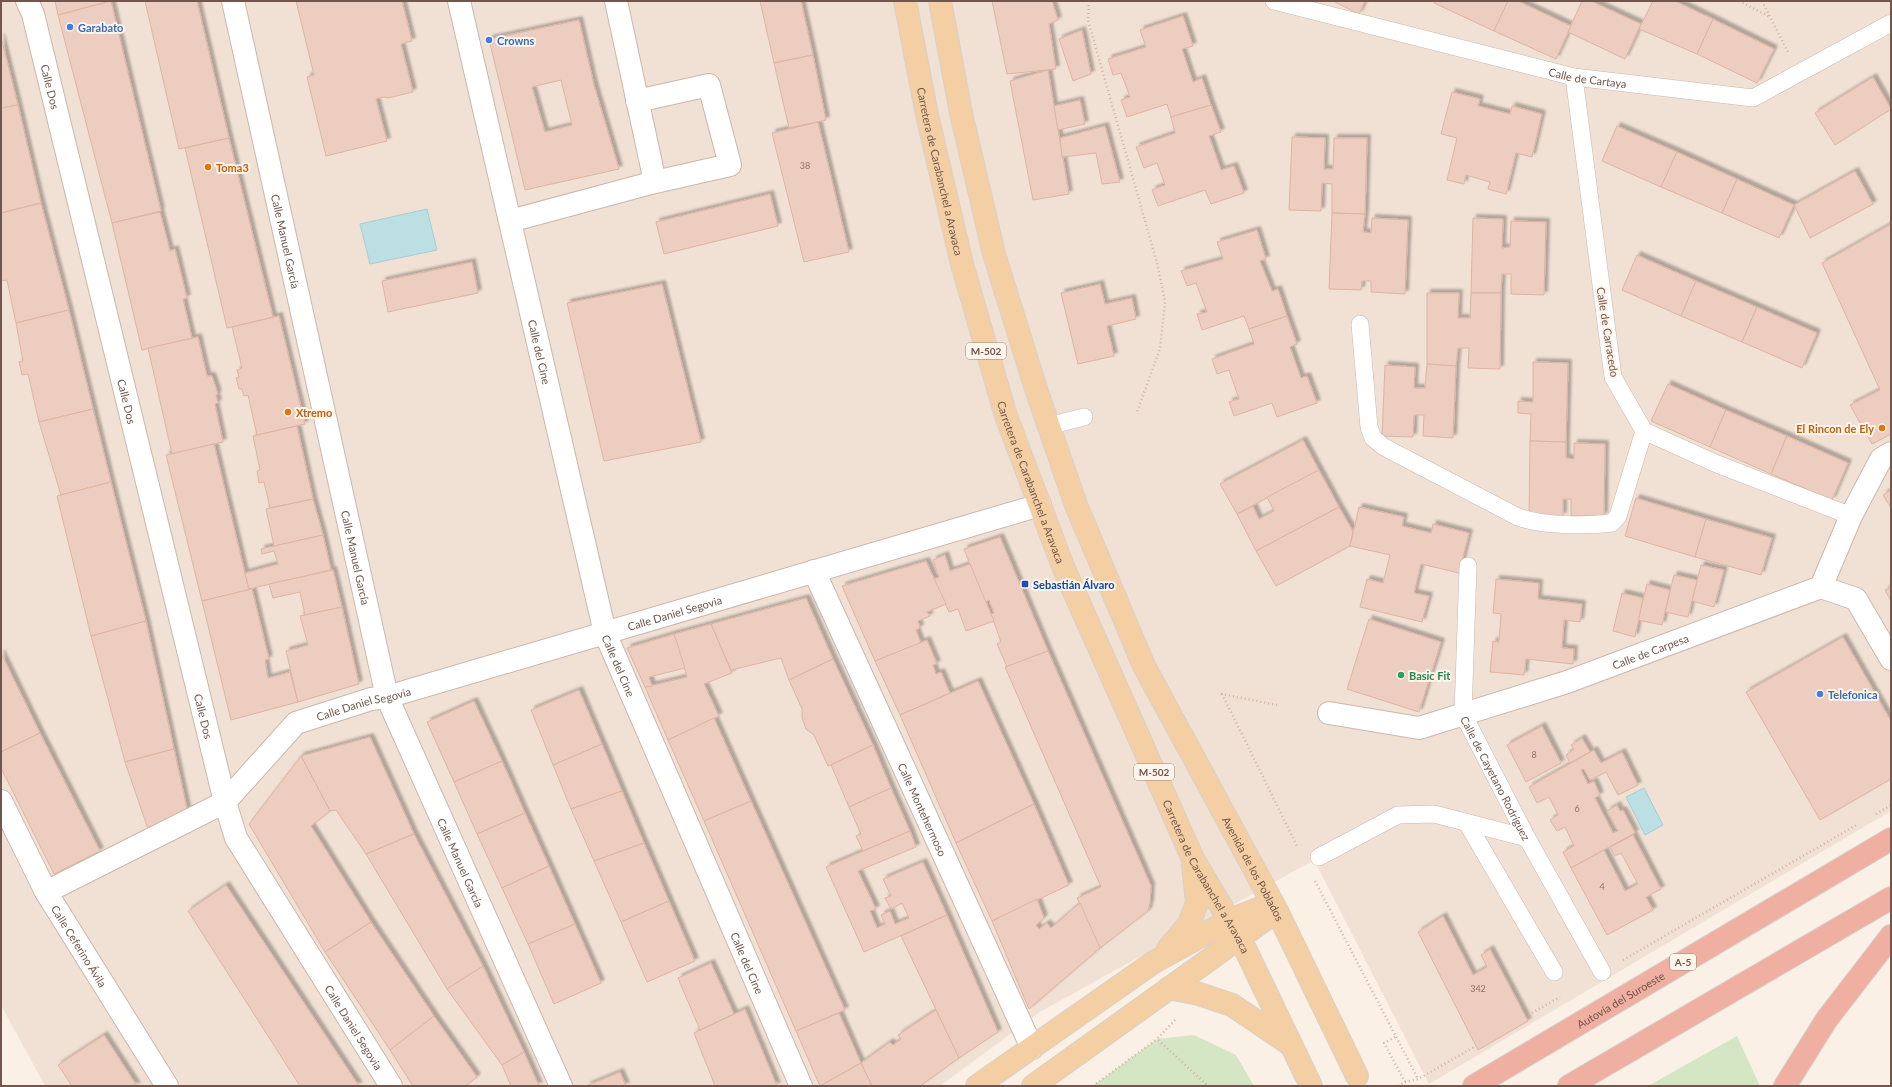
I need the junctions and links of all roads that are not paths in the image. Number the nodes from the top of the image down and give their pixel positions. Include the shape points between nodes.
1 (27, 1) edge
2 (233, 1) edge
3 (459, 1) edge
4 (616, 1) edge
5 (905, 1) edge
6 (940, 1) edge
7 (1274, 1) edge
8 (1891, 23) edge
9 (1574, 77) junction
10 (637, 101) junction
11 (655, 182) junction
12 (510, 221) junction
13 (1360, 324) dead end
14 (1084, 417) dead end
15 (1048, 426) junction
16 (1644, 431) junction
17 (1891, 453) edge
18 (1040, 505) junction
19 (1851, 516) junction
20 (1468, 566) dead end
21 (814, 571) junction
22 (1821, 587) junction
23 (606, 633) junction
24 (1891, 659) edge
25 (387, 697) junction
26 (1329, 712) dead end
27 (1463, 714) junction
28 (1, 801) edge
29 (225, 802) junction
30 (1467, 823) junction
31 (1527, 838) junction
32 (1891, 839) edge
33 (1319, 857) dead end
34 (1193, 859) junction
35 (46, 892) junction
36 (1891, 898) edge
37 (1274, 907) junction
38 (1235, 929) junction
39 (1891, 936) edge
40 (1161, 958) junction
41 (1554, 972) dead end
42 (1602, 972) road end
43 (1169, 988) junction
44 (1292, 1045) junction
45 (1032, 1048) junction
46 (1357, 1076) dead end
47 (167, 1086) edge
48 (391, 1086) edge
49 (561, 1086) edge
50 (801, 1086) edge
51 (977, 1086) edge
52 (1033, 1086) edge
53 (1311, 1086) edge
54 (1474, 1086) edge
55 (1569, 1086) edge
56 (1785, 1086) edge

1 - 29 street, Calle Dos via 33,14
2 - 25 street, Calle Manuel García
3 - 12 street, Calle del Cine
4 - 10 street
5 - 18 main road, Carretera de Carabanchel a Aravaca / M-502 via 927,115 962,264 1000,400
6 - 15 main road, M-502 via 961,113 994,254
7 - 9 lane, Calle de Cartaya
8 - 9 lane, Calle de Cartaya via 1753,98
9 - 16 lane, Calle de Carracedo via 1613,377
10 - 11 street
10 - 11 street via 710,86 730,165
11 - 12 street
12 - 23 street, Calle del Cine
13 - 16 lane via 1369,427 1373,438 1528,521 1598,525 1612,523 1618,516
14 - 15 lane
15 - 37 main road, Avenida de los Poblados / M-502 via 1076,505 1144,666
16 - 19 lane via 1717,464
17 - 19 street via 1881,459
18 - 21 street, Calle Daniel Segovia
18 - 34 main road, Carretera de Carabanchel a Aravaca / M-502 via 1064,569
19 - 22 street
20 - 27 lane, Calle de Cayetano Rodríguez
21 - 23 street, Calle Daniel Segovia
21 - 45 street, Calle Montehermoso
22 - 24 street via 1856,599
22 - 27 street, Calle de Carpesa via 1567,682
23 - 25 street, Calle Daniel Segovia
23 - 50 street, Calle del Cine
25 - 29 street, Calle Daniel Segovia via 371,699 296,723
25 - 49 street, Calle Manuel García
26 - 27 street, Calle de Carpesa via 1419,728
27 - 31 lane, Calle de Cayetano Rodríguez
28 - 35 street, Calle Ceferino Ávila
29 - 35 street, Calle Daniel Segovia
29 - 48 street, Calle Daniel Segovia via 236,838
30 - 31 lane
30 - 33 lane via 1434,814 1398,815
30 - 41 lane
31 - 42 lane, Calle de Cayetano Rodríguez
32 - 54 highway, Autovía del Suroeste / A-5
34 - 38 main road, Carretera de Carabanchel a Aravaca / M-502
34 - 40 main road via 1197,903 1188,924
35 - 47 street, Calle Ceferino Ávila
36 - 55 highway
37 - 38 main road
37 - 46 main road, Avenida de los Poblados
38 - 40 main road
38 - 43 main road
38 - 44 main road, Carretera de Carabanchel a Aravaca / M-502
39 - 56 highway via 1827,1019
40 - 45 main road
43 - 44 main road via 1199,994 1232,1005
43 - 52 main road
44 - 53 main road, Carretera de Carabanchel a Aravaca / M-502
45 - 51 main road

